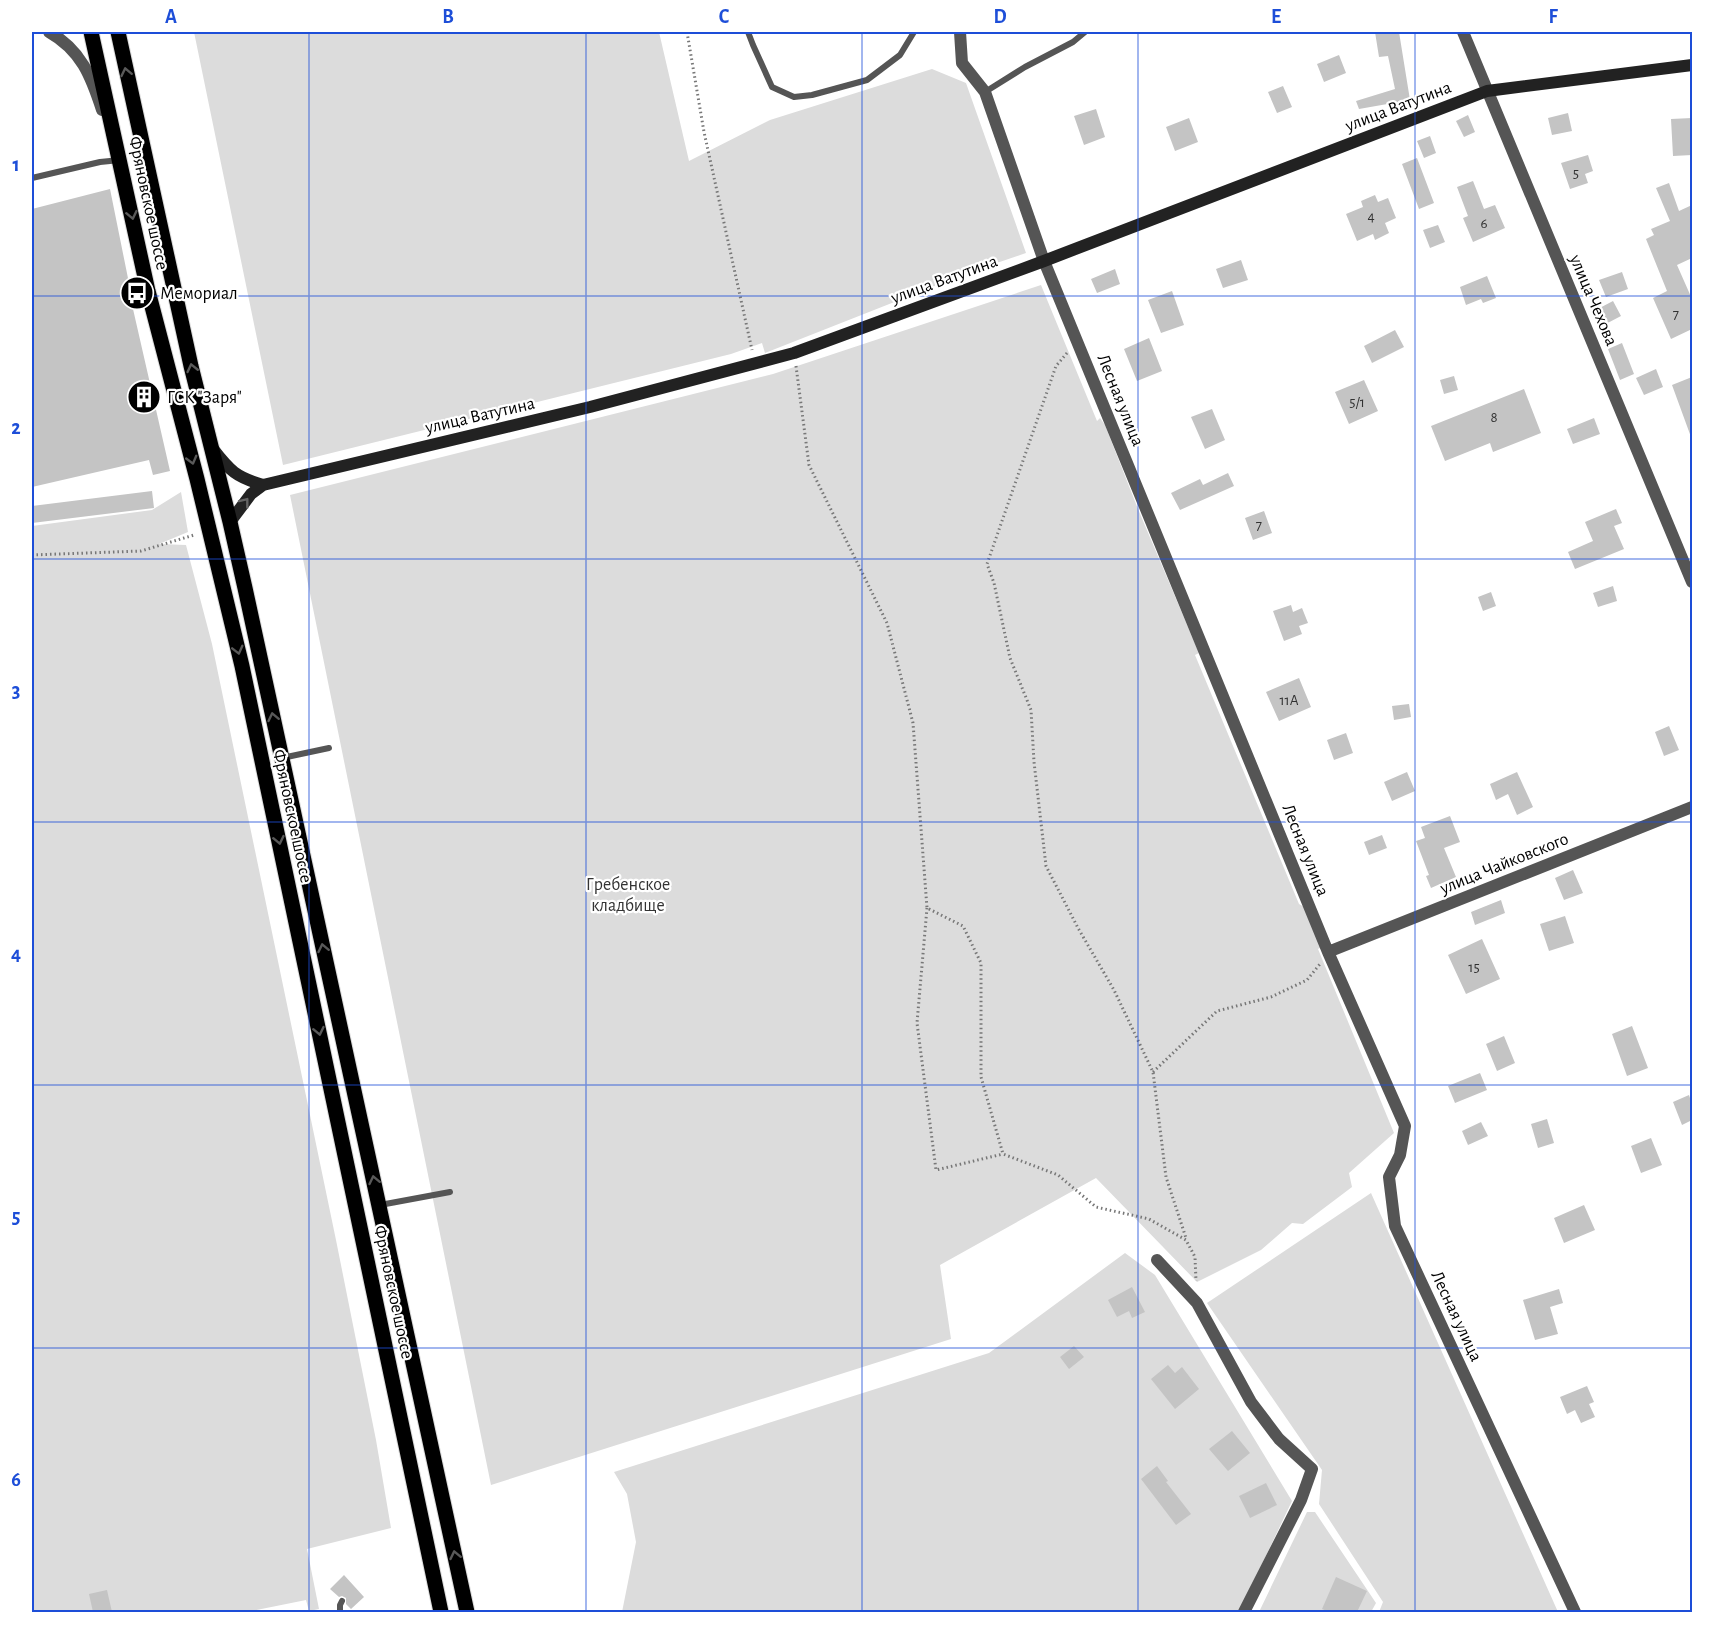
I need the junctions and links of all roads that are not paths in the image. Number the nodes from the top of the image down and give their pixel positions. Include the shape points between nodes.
1 (49, 32) edge
2 (92, 32) edge
3 (118, 32) edge
4 (748, 32) edge
5 (914, 32) edge
6 (960, 32) edge
7 (1085, 32) edge
8 (1463, 32) edge
9 (1692, 65) edge
10 (1487, 91) junction
11 (985, 92) junction
12 (120, 160) junction
13 (32, 178) edge
14 (1044, 261) junction
15 (210, 445) junction
16 (263, 485) junction
17 (230, 522) junction
18 (1692, 582) edge
19 (329, 748) dead end
20 (282, 759) junction
21 (1692, 807) edge
22 (1329, 952) junction
23 (450, 1192) dead end
24 (379, 1205) junction
25 (1157, 1260) dead end
26 (342, 1600) dead end
27 (340, 1612) edge
28 (441, 1612) edge
29 (467, 1612) edge
30 (1244, 1612) edge
31 (1575, 1612) edge

1 - 12 street via 63,39 91,76
2 - 12 main road, Фряновское шоссе
15 -> 3 main road, Фряновское шоссе
4 - 5 lane via 772,87 794,97 867,80 900,55
6 - 11 street, Лесная улица via 962,63
7 - 11 lane
8 - 10 street, улица Чехова
9 - 10 street, улица Ватутина
10 - 14 street, улица Ватутина
10 - 18 street, улица Чехова
11 - 14 street, Лесная улица
12 - 13 lane
12 -> 28 main road, Фряновское шоссе via 148,291 242,666
14 - 16 street, улица Ватутина via 794,353 590,407
14 - 22 street, Лесная улица
15 - 16 street via 229,470
15 - 17 main road, Фряновское шоссе
17 -> 16 street
20 -> 17 main road, Фряновское шоссе
19 - 20 lane
24 -> 20 main road, Фряновское шоссе
21 - 22 street, улица Чайковского
22 - 31 street, Лесная улица via 1405,1126 1400,1155 1389,1177 1395,1226
23 - 24 lane
29 -> 24 main road, Фряновское шоссе
25 - 30 street via 1197,1303 1251,1402 1279,1439 1312,1469 1301,1500
26 - 27 lane

